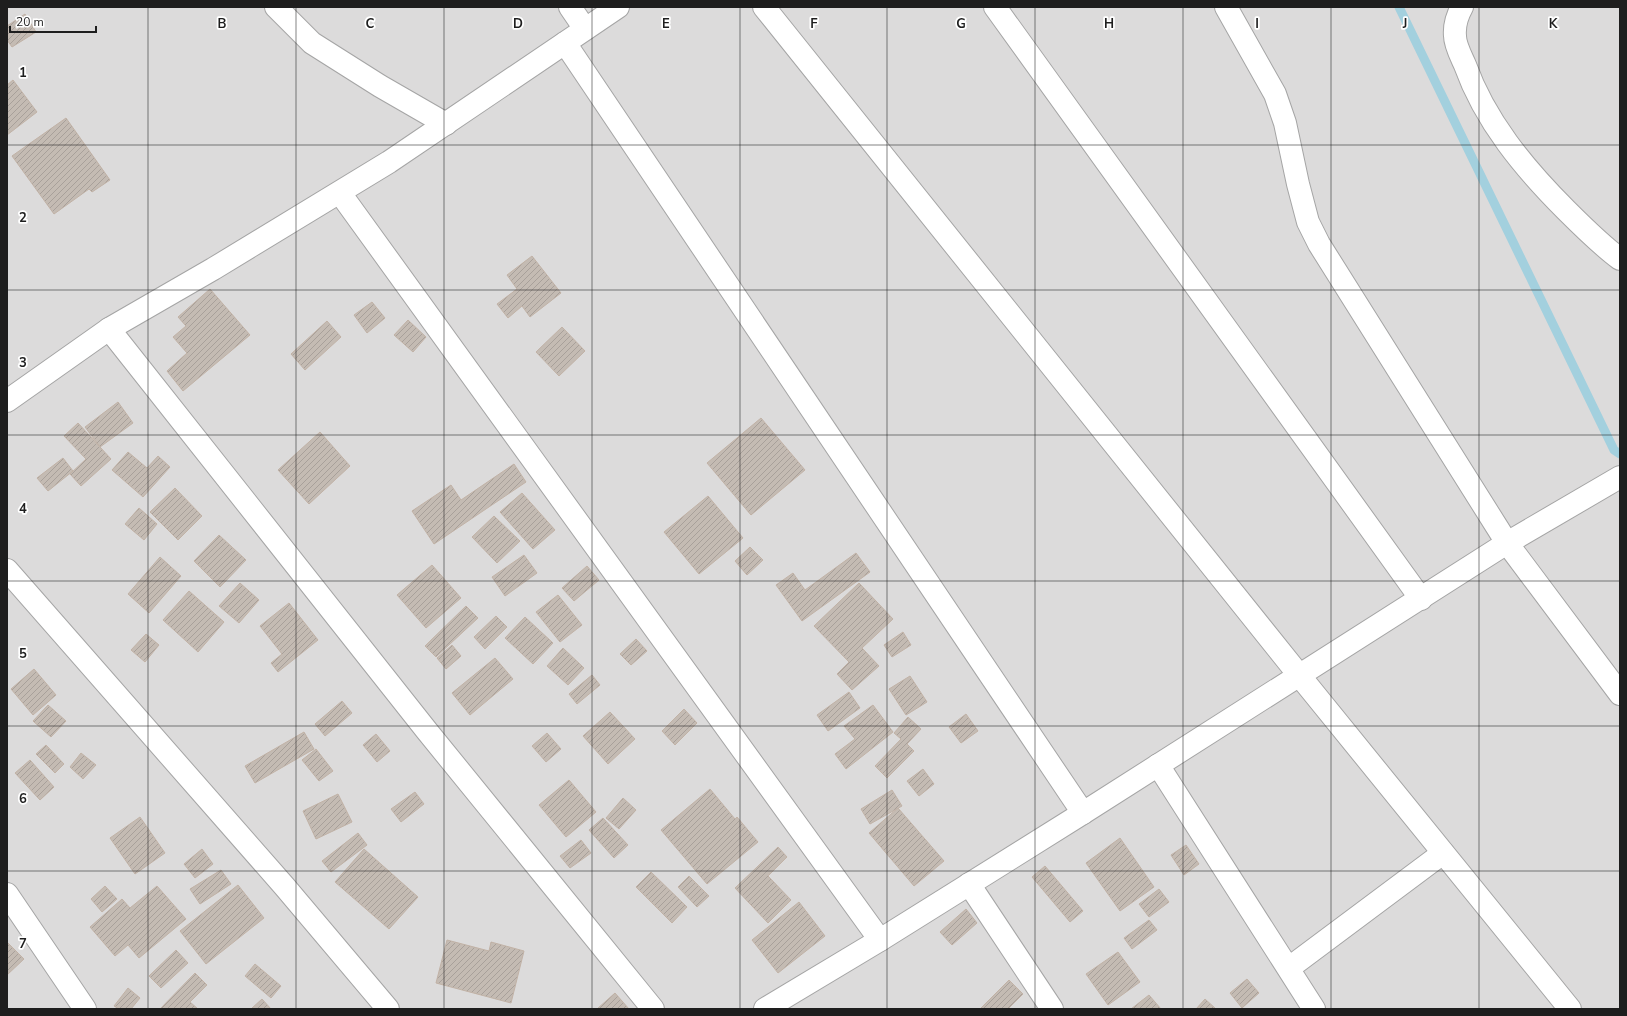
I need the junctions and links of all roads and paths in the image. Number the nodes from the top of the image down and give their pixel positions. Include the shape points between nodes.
1 (276, 7) edge
2 (570, 7) edge
3 (618, 7) edge
4 (764, 7) edge
5 (995, 7) edge
6 (1226, 7) edge
7 (1462, 7) edge
8 (585, 29) junction
9 (565, 43) junction
10 (446, 124) junction
11 (340, 193) junction
12 (1620, 259) edge
13 (109, 329) junction
14 (7, 401) edge
15 (1620, 477) edge
16 (1507, 543) junction
17 (7, 570) edge
18 (1421, 599) junction
19 (1299, 675) junction
20 (1620, 694) edge
21 (1158, 765) junction
22 (1083, 813) junction
23 (1443, 853) junction
24 (969, 884) junction
25 (7, 894) edge
26 (880, 940) junction
27 (1289, 968) junction
28 (85, 1009) edge
29 (388, 1009) edge
30 (653, 1009) edge
31 (765, 1009) edge
32 (1052, 1009) edge
33 (1314, 1009) edge
34 (1570, 1009) edge

1 - 10 street via 312,43
2 - 8 street
3 - 8 street
4 - 19 street
5 - 18 street
6 - 16 street via 1275,94 1285,123 1308,222 1319,244
7 - 12 street via 1455,24 1455,38 1469,78 1490,119 1542,187
8 - 9 street
9 - 10 street
9 - 22 street
10 - 11 street
11 - 13 street
11 - 26 street
13 - 14 street
13 - 30 street via 427,731
15 - 16 street
16 - 18 street
16 - 20 street
17 - 29 street
18 - 19 street
19 - 21 street
19 - 23 street
21 - 22 street
21 - 27 street
22 - 24 street
23 - 27 street
23 - 34 street
24 - 26 street
24 - 32 street
25 - 28 street
26 - 31 street
27 - 33 street

